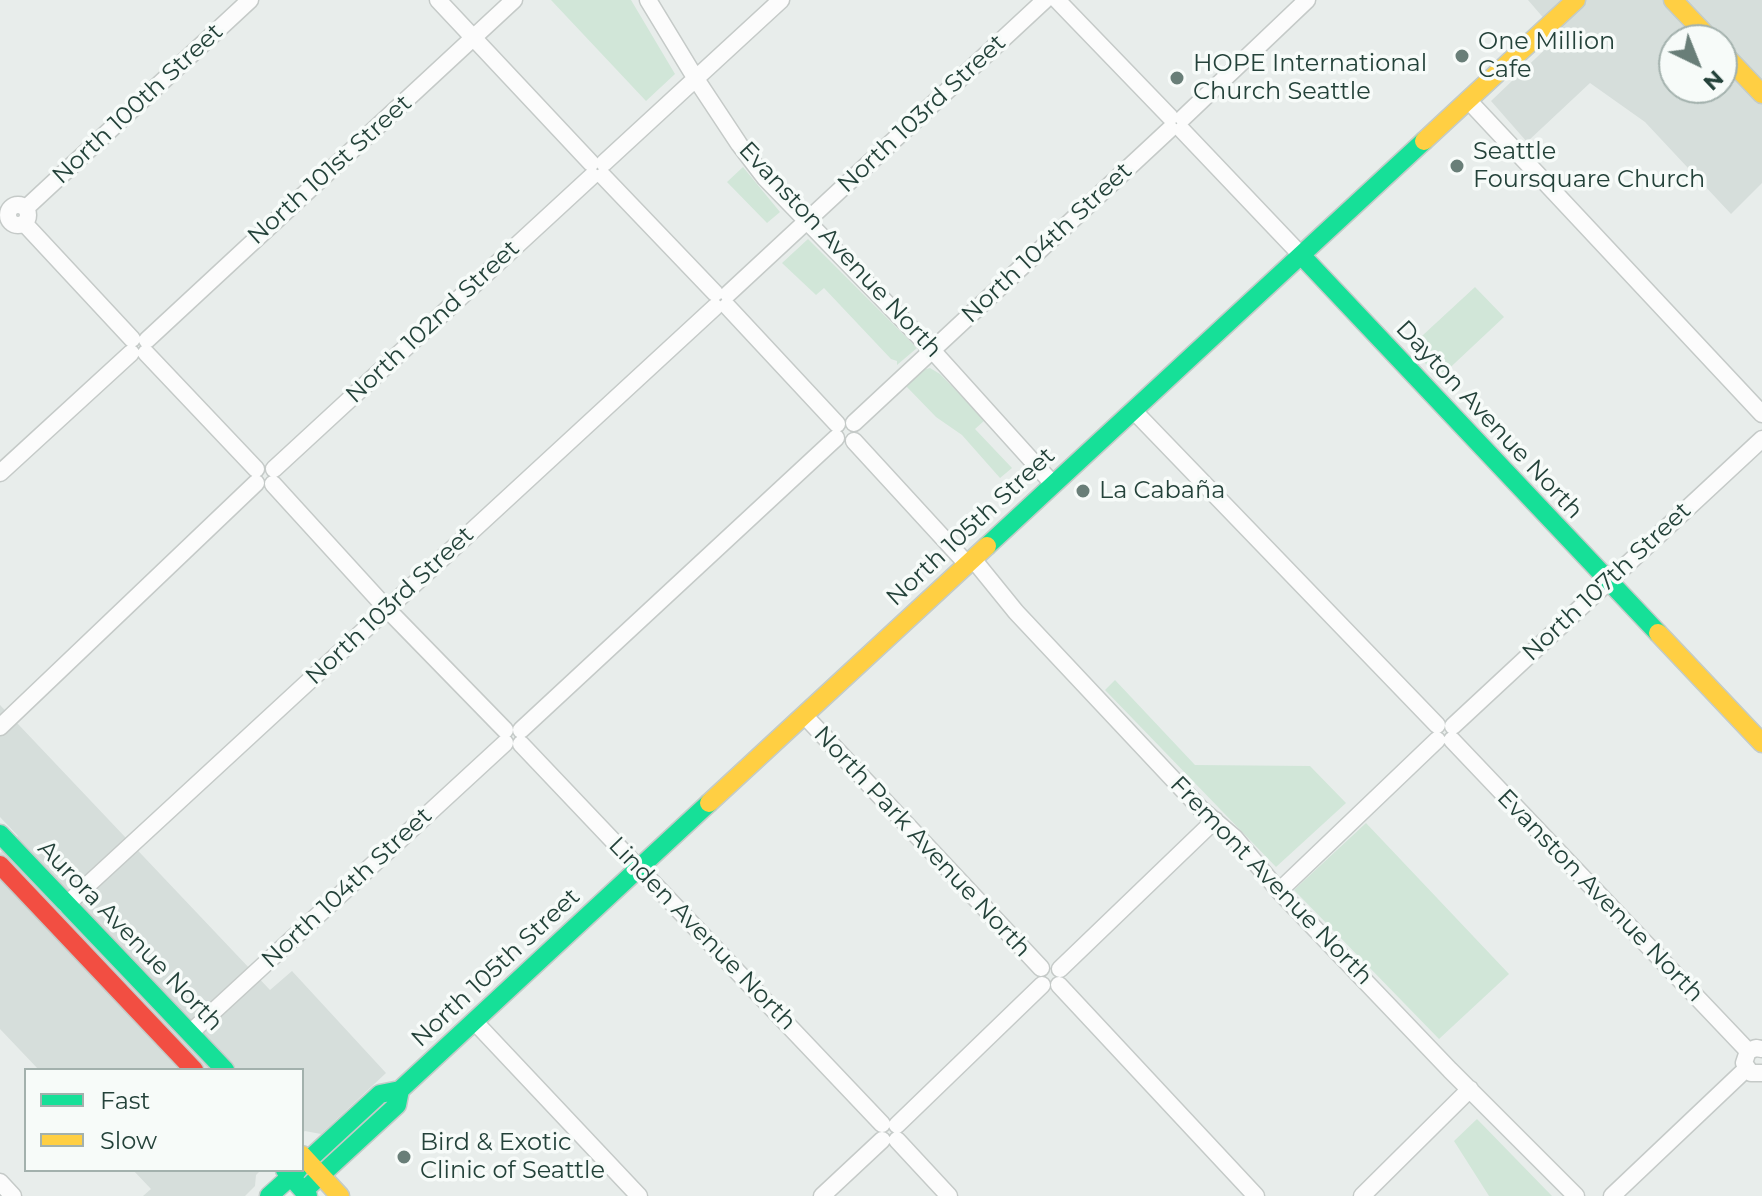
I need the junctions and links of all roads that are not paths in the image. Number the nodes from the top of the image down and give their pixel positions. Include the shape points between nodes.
1 (250, 0) edge
2 (438, 0) edge
3 (514, 0) edge
4 (648, 0) edge
5 (781, 0) edge
6 (1046, 0) edge
7 (1058, 0) edge
8 (1307, 0) edge
9 (1576, 0) edge
10 (1673, 0) edge
11 (1696, 24) edge
12 (474, 38) junction
13 (1738, 69) edge
14 (696, 79) junction
15 (1762, 94) edge
16 (1468, 100) junction
17 (1176, 123) junction
18 (597, 170) junction
19 (12, 215) edge
20 (806, 221) junction
21 (1301, 255) junction
22 (721, 300) junction
23 (139, 346) junction
24 (932, 350) junction
25 (1133, 410) junction
26 (1762, 414) edge
27 (842, 428) junction
28 (1762, 439) edge
29 (0, 473) edge
30 (265, 476) junction
31 (1053, 484) junction
32 (970, 562) junction
33 (1608, 581) junction
34 (387, 609) junction
35 (804, 715) junction
36 (0, 727) edge
37 (1445, 733) junction
38 (513, 737) junction
39 (1762, 743) edge
40 (1215, 820) junction
41 (0, 834) edge
42 (0, 865) edge
43 (639, 868) junction
44 (1279, 891) junction
45 (66, 905) junction
46 (1050, 977) junction
47 (474, 1021) junction
48 (190, 1033) junction
49 (1755, 1050) edge
50 (192, 1068) edge
51 (223, 1068) edge
52 (1754, 1071) edge
53 (1470, 1089) junction
54 (889, 1132) junction
55 (304, 1165) edge
56 (304, 1170) edge
57 (296, 1172) edge
58 (301, 1172) edge
59 (0, 1182) edge
60 (303, 1194) edge
61 (13, 1196) edge
62 (269, 1196) edge
63 (340, 1196) edge
64 (639, 1196) edge
65 (822, 1196) edge
66 (949, 1196) edge
67 (1256, 1196) edge
68 (1362, 1196) edge
69 (1576, 1196) edge
70 (1612, 1196) edge

1 - 19 street, North 100th Street
2 - 12 street
3 - 12 street, North 101st Street
4 - 14 street, Evanston Avenue North
5 - 14 street, North 102nd Street
6 - 7 street
6 - 20 street, North 103rd Street
7 - 17 street, Dayton Avenue North
8 - 17 street, North 104th Street
9 - 16 main road, North 105th Street
10 - 11 main road
12 - 18 street
12 - 23 street, North 101st Street
13 - 15 main road
14 - 18 street, North 102nd Street
14 - 20 street, Evanston Avenue North via 756,167
16 - 21 main road, North 105th Street
16 - 26 street
17 - 21 street, Dayton Avenue North
17 - 24 street, North 104th Street
18 - 22 street
18 - 30 street, North 102nd Street
19 - 23 street, Linden Avenue North
20 - 22 street, North 103rd Street
20 - 24 street, Evanston Avenue North
21 - 25 main road, North 105th Street
21 - 33 main road, Dayton Avenue North
22 - 27 street
22 - 34 street, North 103rd Street
23 - 29 street, North 101st Street
23 - 30 street, Linden Avenue North
24 - 27 street, North 104th Street
24 - 31 street, Evanston Avenue North
25 - 31 main road, North 105th Street
25 - 37 street, Evanston Avenue North
27 - 32 street, Fremont Avenue North via 845,443 854,441
27 - 38 street, North 104th Street
28 - 33 street, North 107th Street
30 - 34 street, Linden Avenue North
30 - 36 street, North 102nd Street
31 - 32 main road, North 105th Street
32 - 35 main road, North 105th Street
32 - 40 street, Fremont Avenue North
33 - 37 street, North 107th Street
33 - 39 main road, Dayton Avenue North
34 - 38 street, Linden Avenue North
34 - 45 street, North 103rd Street
35 - 43 main road, North 105th Street
35 - 46 street, North Park Avenue North
37 - 44 street, North 107th Street
37 - 49 street, Evanston Avenue North
38 - 43 street, Linden Avenue North
38 - 48 street, North 104th Street
40 - 44 street, Fremont Avenue North
40 - 46 street
41 - 45 main road, Aurora Avenue North
42 - 50 main road, Aurora Avenue North
43 - 47 main road, North 105th Street
43 - 54 street, Linden Avenue North
44 - 53 street, Fremont Avenue North
45 - 48 main road, Aurora Avenue North
46 - 54 street
46 - 67 street, North Park Avenue North
47 - 55 main road, North 105th Street via 400,1090 380,1094
47 - 64 street
48 - 51 main road, Aurora Avenue North
49 - 52 street via 1744,1059
52 - 70 street
53 - 68 street
53 - 69 street, Fremont Avenue North
54 - 65 street
54 - 66 street, Linden Avenue North
56 - 63 main road
57 - 62 main road, North 105th Street
58 - 60 main road
59 - 61 street

